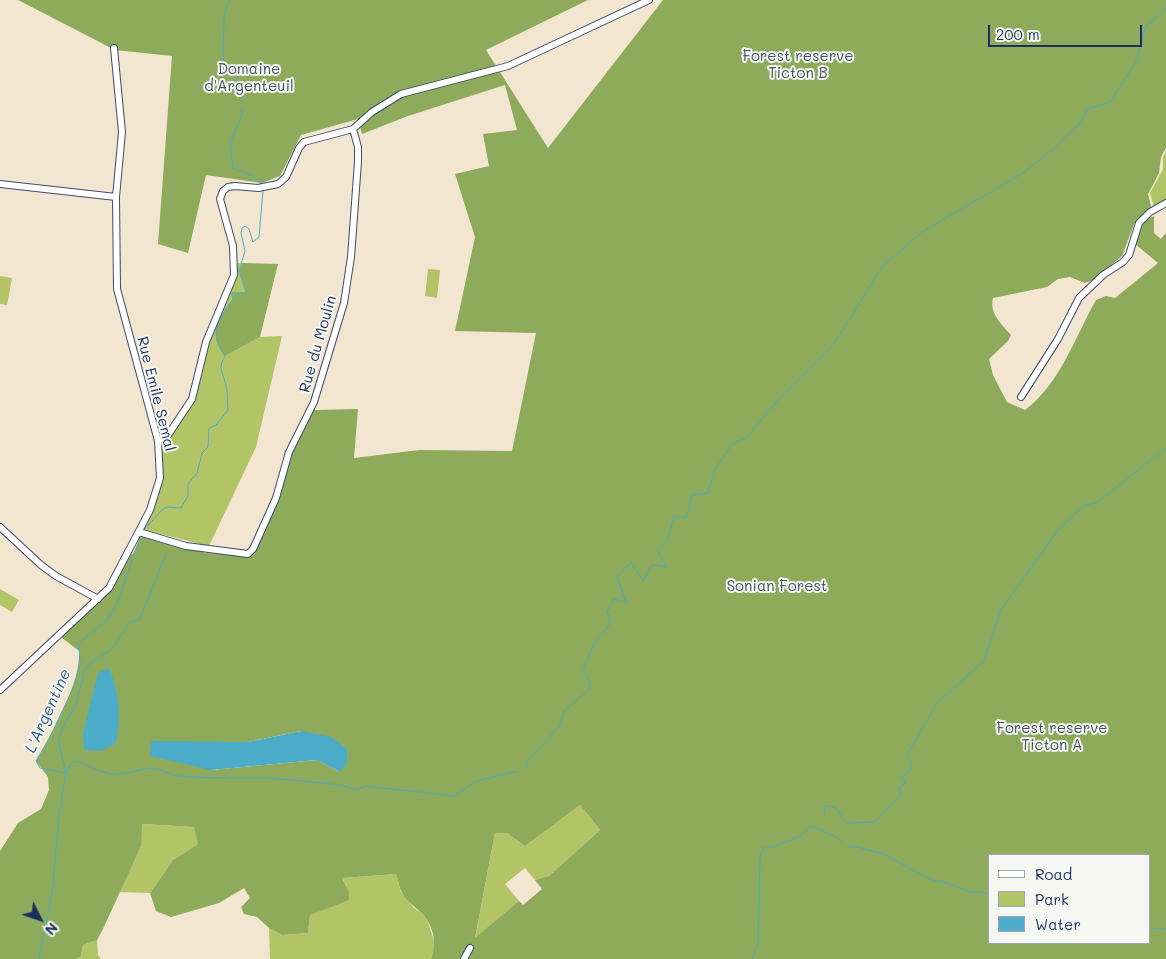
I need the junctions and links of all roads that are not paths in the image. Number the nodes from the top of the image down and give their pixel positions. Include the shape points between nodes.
1 (649, 0) edge
2 (114, 48) dead end
3 (353, 129) junction
4 (0, 184) edge
5 (116, 197) junction
6 (1166, 203) edge
7 (1021, 396) dead end
8 (158, 441) junction
9 (0, 527) edge
10 (139, 532) junction
11 (98, 599) junction
12 (0, 690) edge
13 (470, 948) dead end
14 (464, 959) edge

1 - 3 street via 508,66 401,94 372,112
2 - 5 street, Rue Emile Semal via 122,132
3 - 8 street via 304,142 286,177 278,184 258,188 235,186 223,191 220,199 233,246 234,275 206,342 192,399 168,435
3 - 10 street, Rue du Moulin via 358,162 354,228 344,303 314,402 289,452 276,498 250,553 210,550
4 - 5 street
5 - 8 street, Rue Emile Semal via 117,289
6 - 7 street via 1139,223 1124,262 1096,281 1079,298 1058,339
8 - 10 street, Rue Emile Semal via 160,478
9 - 11 street via 41,565
10 - 11 street, Rue Emile Semal via 115,579
11 - 12 street, Rue Emile Semal
13 - 14 street

